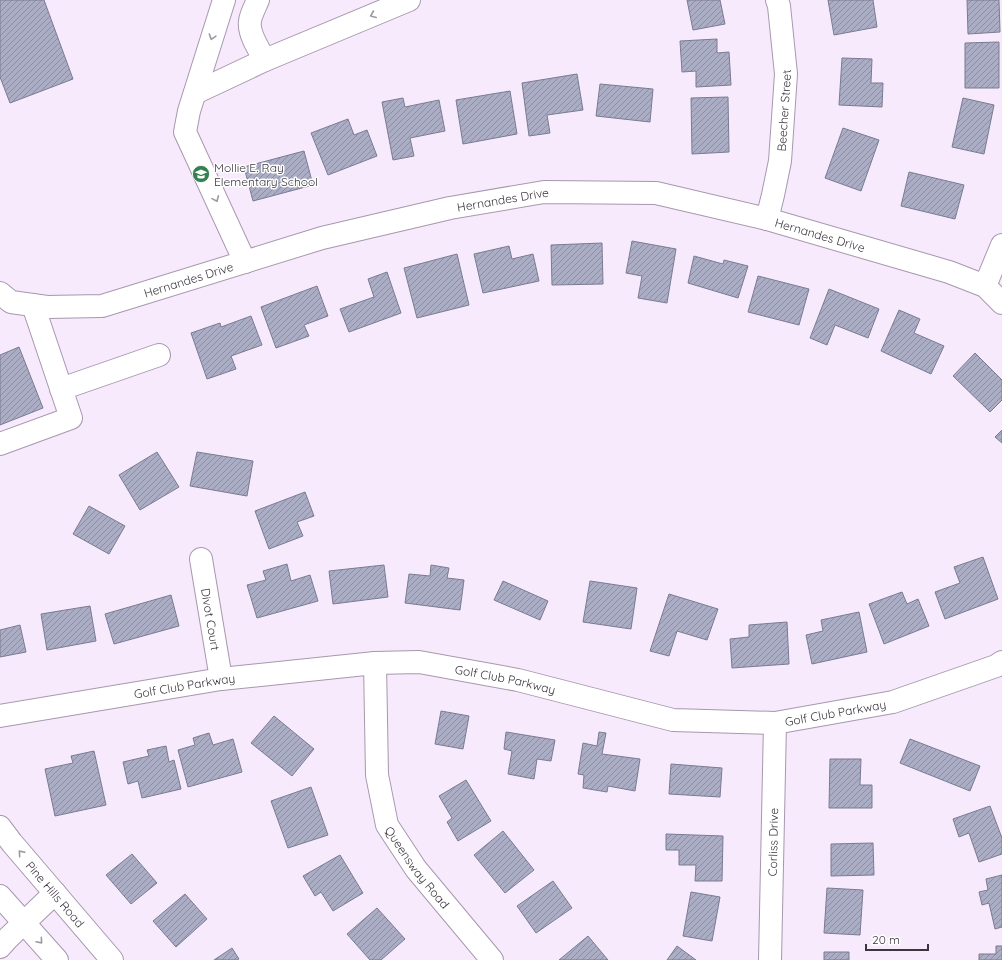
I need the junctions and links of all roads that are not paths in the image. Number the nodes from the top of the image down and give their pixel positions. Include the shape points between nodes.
1 (224, 0) edge
2 (258, 0) edge
3 (409, 0) edge
4 (777, 0) edge
5 (265, 60) junction
6 (195, 93) junction
7 (767, 219) junction
8 (1002, 245) edge
9 (245, 262) junction
10 (985, 286) junction
11 (0, 293) edge
12 (1002, 303) edge
13 (32, 305) junction
14 (159, 355) dead end
15 (61, 389) junction
16 (0, 444) edge
17 (201, 559) dead end
18 (375, 663) junction
19 (1000, 670) edge
20 (221, 679) junction
21 (0, 716) edge
22 (775, 723) junction
23 (0, 827) edge
24 (55, 893) junction
25 (0, 896) edge
26 (24, 922) junction
27 (0, 947) edge
28 (57, 960) edge
29 (112, 960) edge
30 (492, 960) edge
31 (770, 960) edge

1 -> 6 street
2 - 5 street via 250,28
3 -> 5 street
4 - 7 street, Beecher Street via 786,74 780,161
5 - 6 street
6 -> 9 street via 185,132
7 - 9 street, Hernandes Drive via 656,193 544,192 450,208 322,238
7 - 10 street, Hernandes Drive via 950,272
8 - 10 street
9 - 13 street, Hernandes Drive via 102,306 47,308
10 - 12 street, Hernandes Drive
11 - 13 street, Hernandes Drive via 11,302
13 - 15 street
14 - 15 street
15 - 16 street via 71,418
17 - 20 street, Divot Court
18 - 20 street, Golf Club Parkway
18 - 22 street, Golf Club Parkway via 419,662 518,680 673,720
18 - 30 street, Queensway Road via 377,775 388,824 416,869
19 - 22 street, Golf Club Parkway via 893,702
20 - 21 street, Golf Club Parkway
22 - 31 street, Corliss Drive
24 -> 23 street, Pine Hills Road
24 - 26 street
24 - 29 street, Pine Hills Road
25 - 26 street
26 - 27 street
26 -> 28 street

